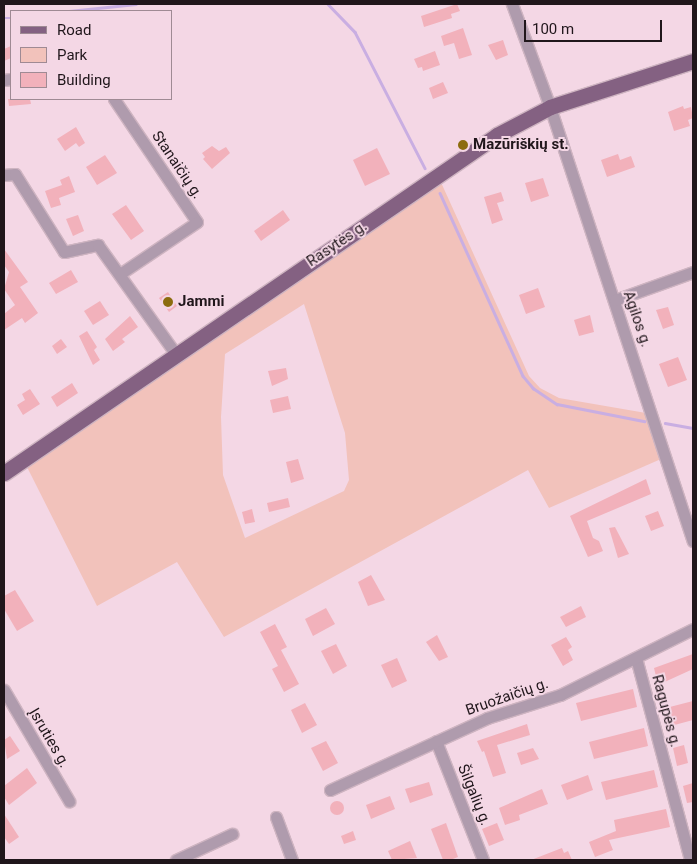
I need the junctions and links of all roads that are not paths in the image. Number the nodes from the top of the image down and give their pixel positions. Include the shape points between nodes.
1 (512, 4) edge
2 (693, 61) edge
3 (115, 100) edge
4 (550, 107) junction
5 (4, 175) edge
6 (693, 272) edge
7 (120, 274) junction
8 (615, 300) junction
9 (175, 353) junction
10 (4, 473) edge
11 (693, 541) edge
12 (693, 629) edge
13 (636, 658) junction
14 (4, 690) edge
15 (436, 741) junction
16 (330, 790) dead end
17 (69, 801) dead end
18 (276, 817) dead end
19 (232, 834) dead end
20 (176, 860) edge
21 (292, 860) edge
22 (483, 860) edge
23 (690, 860) edge

1 - 4 street, Agilos g.
2 - 4 main road, Rasytės g.
3 - 7 street, Stanaičių g. via 197,222
4 - 8 street, Agilos g.
4 - 9 main road, Rasytės g. via 497,135
5 - 7 street via 14,174 64,252 98,245
6 - 8 street
7 - 9 street
8 - 11 street, Agilos g.
9 - 10 main road, Rasytės g.
12 - 13 street, Bruožaičių g.
13 - 15 street, Bruožaičių g. via 560,695 503,712
13 - 23 street, Ragupės g.
14 - 17 street, Įsruties g.
15 - 16 street, Bruožaičių g.
15 - 22 street, Šilgalių g.
18 - 21 street
19 - 20 street

